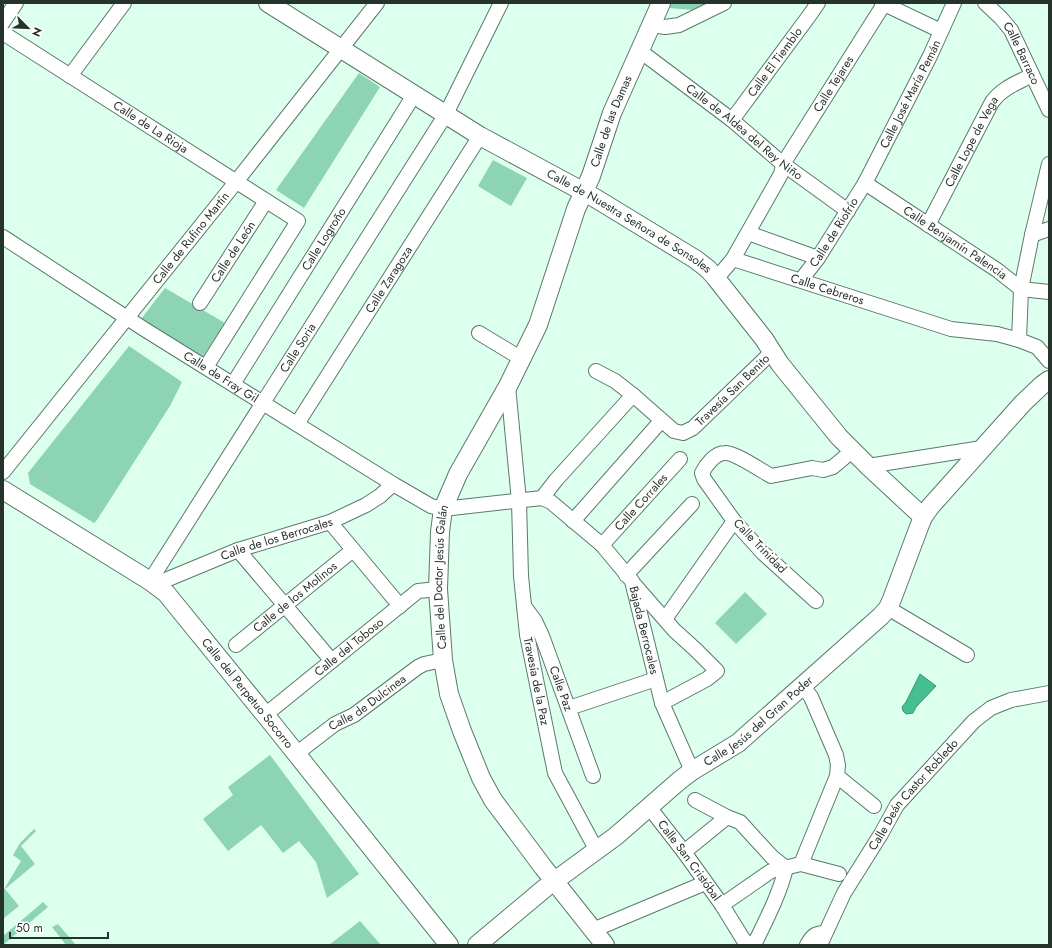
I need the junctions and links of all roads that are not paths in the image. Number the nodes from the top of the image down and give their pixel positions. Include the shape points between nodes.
1 (16, 3) edge
2 (124, 3) edge
3 (268, 3) edge
4 (377, 3) edge
5 (501, 3) edge
6 (662, 3) edge
7 (724, 3) edge
8 (818, 3) edge
9 (883, 3) edge
10 (954, 3) edge
11 (985, 3) edge
12 (652, 25) junction
13 (3, 30) edge
14 (941, 31) junction
15 (340, 48) junction
16 (640, 51) junction
17 (70, 76) junction
18 (1032, 76) junction
19 (414, 95) junction
20 (1049, 110) edge
21 (446, 114) junction
22 (732, 120) junction
23 (480, 136) junction
24 (784, 164) junction
25 (1049, 164) edge
26 (236, 182) junction
27 (865, 183) junction
28 (583, 191) junction
29 (266, 201) junction
30 (848, 212) junction
31 (928, 225) junction
32 (1049, 229) edge
33 (748, 233) junction
34 (1032, 235) junction
35 (3, 237) edge
36 (818, 258) junction
37 (733, 259) junction
38 (715, 277) junction
39 (800, 280) junction
40 (1022, 289) junction
41 (1049, 292) edge
42 (200, 302) dead end
43 (127, 318) junction
44 (478, 333) dead end
45 (1019, 340) junction
46 (772, 352) junction
47 (522, 360) junction
48 (1049, 361) edge
49 (206, 367) junction
50 (596, 371) dead end
51 (1049, 380) edge
52 (233, 384) junction
53 (508, 386) junction
54 (633, 395) junction
55 (263, 403) junction
56 (661, 420) junction
57 (297, 424) junction
58 (982, 448) junction
59 (852, 451) junction
60 (680, 459) dead end
61 (868, 466) junction
62 (3, 472) edge
63 (393, 484) junction
64 (3, 490) edge
65 (542, 498) junction
66 (519, 501) junction
67 (692, 504) dead end
68 (443, 509) junction
69 (923, 517) junction
70 (573, 521) junction
71 (734, 521) junction
72 (330, 522) junction
73 (602, 545) junction
74 (238, 550) junction
75 (353, 550) junction
76 (629, 578) junction
77 (153, 582) junction
78 (438, 589) junction
79 (816, 601) dead end
80 (523, 604) junction
81 (285, 605) junction
82 (400, 606) junction
83 (888, 608) junction
84 (665, 619) junction
85 (236, 645) dead end
86 (967, 655) dead end
87 (443, 660) junction
88 (332, 662) junction
89 (656, 679) junction
90 (802, 685) junction
91 (1049, 693) edge
92 (662, 703) junction
93 (569, 708) junction
94 (265, 715) junction
95 (296, 754) junction
96 (692, 771) junction
97 (593, 776) dead end
98 (837, 776) junction
99 (695, 800) dead end
100 (874, 806) dead end
101 (649, 807) junction
102 (727, 816) junction
103 (597, 851) junction
104 (684, 852) junction
105 (802, 864) junction
106 (786, 868) junction
107 (839, 874) dead end
108 (554, 881) junction
109 (706, 883) junction
110 (722, 905) junction
111 (593, 930) junction
112 (822, 939) edge
113 (746, 943) edge
114 (450, 945) edge
115 (477, 945) edge
116 (605, 945) edge
117 (807, 945) edge

1 - 13 street
2 - 17 street
3 - 15 street, Calle de Nuestra Señora de Sonsoles
4 - 15 street, Calle de Rufino Martín
5 - 21 street, Calle Soria
6 - 12 street, Calle de las Damas
7 - 12 street via 679,25
8 - 22 street, Calle El Tiemblo
9 - 14 street
9 - 24 street, Calle Tejares
10 - 14 street, Calle José María Pemán
11 - 18 street, Calle Barraco via 1011,30
12 - 16 street, Calle de las Damas
13 - 17 street, Calle de La Rioja
14 - 27 street, Calle José María Pemán
15 - 19 street, Calle de Nuestra Señora de Sonsoles
15 - 26 street, Calle de Rufino Martín
16 - 22 street, Calle de Aldea del Rey Niño
16 - 28 street, Calle de las Damas via 612,113 591,176
17 - 26 street, Calle de La Rioja
18 - 20 street, Calle Barraco
18 - 31 street, Calle Lope de Vega via 1007,88 992,102
19 - 21 street, Calle de Nuestra Señora de Sonsoles
19 - 52 street, Calle Logroño
21 - 23 street, Calle de Nuestra Señora de Sonsoles
21 - 55 street, Calle Soria
22 - 24 street, Calle de Aldea del Rey Niño
23 - 28 street, Calle de Nuestra Señora de Sonsoles
23 - 57 street, Calle Zaragoza
24 - 30 street, Calle de Aldea del Rey Niño
24 - 33 street, Calle Tejares
25 - 34 street
26 - 29 street, Calle de La Rioja
26 - 43 street, Calle de Rufino Martín
27 - 30 street, Calle de Riofrío
27 - 31 street, Calle Benjamín Palencia
28 - 38 street, Calle de Nuestra Señora de Sonsoles via 695,258
28 - 47 street, Calle del Doctor Jesús Galán via 538,325
29 - 42 street, Calle de León
29 - 49 street, Calle de La Rioja via 298,221
30 - 36 street, Calle de Riofrío
31 - 40 street, Calle Benjamín Palencia
32 - 34 street
33 - 36 street
33 - 37 street, Calle Tejares
34 - 40 street
35 - 43 street, Calle de Fray Gil
36 - 39 street, Calle de Riofrío
37 - 38 street, Calle Tejares
37 - 39 street, Calle Cebreros
38 - 46 street, Calle de Nuestra Señora de Sonsoles
39 - 45 street, Calle Cebreros via 951,329 989,333
40 - 41 street
40 - 45 street
43 - 49 street, Calle de Fray Gil
43 - 62 street, Calle de Rufino Martín
44 - 47 street
45 - 48 street, Calle Cebreros via 1037,348
46 - 56 street, Travesía San Benito via 693,428 683,433 674,431
46 - 59 street, Calle de Nuestra Señora de Sonsoles
47 - 53 street, Calle del Doctor Jesús Galán
49 - 52 street, Calle de Fray Gil
50 - 54 street via 616,381
51 - 58 street, Calle Jesús del Gran Poder via 1023,403
52 - 55 street, Calle de Fray Gil
53 - 66 street, Travesía de la Paz
53 - 68 street, Calle del Doctor Jesús Galán via 465,459
54 - 56 street
54 - 65 street
55 - 57 street, Calle de Fray Gil
55 - 77 street, Calle Soria
56 - 70 street
57 - 63 street, Calle de Fray Gil
58 - 61 street
58 - 69 street, Calle Jesús del Gran Poder
59 - 61 street, Calle de Nuestra Señora de Sonsoles
59 - 71 street, Calle Trinidad via 833,466 823,470 812,468 771,476 733,454 718,455 702,473
60 - 73 street, Calle Corrales
61 - 69 street, Calle de Nuestra Señora de Sonsoles
63 - 68 street, Calle de Fray Gil via 431,506
63 - 72 street, Calle de los Berrocales via 366,506
64 - 77 street, Calle del Perpetuo Socorro
65 - 66 street
65 - 70 street, Bajada Berrocales via 551,502
66 - 68 street
66 - 80 street, Travesía de la Paz
67 - 76 street
68 - 78 street, Calle del Doctor Jesús Galán
69 - 83 street, Calle Jesús del Gran Poder
70 - 73 street, Bajada Berrocales
71 - 79 street, Calle Trinidad via 763,553
71 - 84 street
72 - 74 street, Calle de los Berrocales
72 - 75 street
73 - 76 street, Bajada Berrocales
74 - 77 street, Calle de los Berrocales
74 - 81 street
75 - 81 street, Calle de los Molinos
75 - 82 street
76 - 84 street
76 - 89 street, Bajada Berrocales
77 - 94 street, Calle del Perpetuo Socorro via 166,593
78 - 82 street, Calle del Toboso via 418,591
78 - 87 street, Calle del Doctor Jesús Galán
80 - 93 street, Calle Paz via 542,636
80 - 103 street, Travesía de la Paz via 555,773
81 - 85 street, Calle de los Molinos
81 - 88 street
82 - 88 street, Calle del Toboso
83 - 86 street
83 - 90 street, Calle Jesús del Gran Poder
84 - 92 street via 717,671
87 - 95 street, Calle de Dulcinea via 418,667
87 - 108 street, Calle del Doctor Jesús Galán via 454,711 481,778 493,800
88 - 94 street, Calle del Toboso
89 - 92 street, Bajada Berrocales
89 - 93 street
90 - 96 street, Calle Jesús del Gran Poder via 738,743
90 - 98 street via 811,696 836,755
91 - 112 street, Calle Deán Castor Robledo via 1011,700 991,708 974,721 897,806 844,893
92 - 96 street, Bajada Berrocales
93 - 97 street, Calle Paz
94 - 95 street, Calle del Perpetuo Socorro
95 - 114 street, Calle del Perpetuo Socorro
96 - 101 street, Calle Jesús del Gran Poder
98 - 100 street
98 - 105 street
99 - 102 street
101 - 103 street, Calle Jesús del Gran Poder
101 - 104 street, Calle San Cristóbal
102 - 104 street
102 - 106 street via 740,822 772,857
103 - 108 street, Calle Jesús del Gran Poder
104 - 109 street, Calle San Cristóbal
105 - 106 street
105 - 107 street
106 - 110 street, Calle San Cristóbal via 771,871
106 - 113 street via 774,903
108 - 111 street, Calle del Doctor Jesús Galán
108 - 115 street, Calle Jesús del Gran Poder
109 - 110 street, Calle San Cristóbal
109 - 111 street
110 - 113 street
111 - 116 street, Calle del Doctor Jesús Galán
112 - 117 street via 818,933

